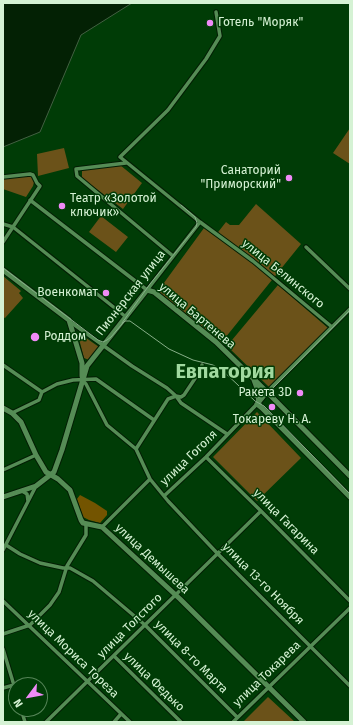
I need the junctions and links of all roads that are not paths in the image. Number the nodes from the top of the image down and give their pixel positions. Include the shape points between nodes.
1 (216, 12) dead end
2 (126, 163) junction
3 (3, 177) edge
4 (30, 200) junction
5 (200, 222) junction
6 (3, 224) edge
7 (13, 227) junction
8 (3, 242) edge
9 (306, 247) dead end
10 (173, 256) junction
11 (3, 270) edge
12 (350, 289) edge
13 (147, 290) junction
14 (350, 309) edge
15 (126, 317) junction
16 (69, 320) junction
17 (332, 327) junction
18 (103, 346) junction
19 (82, 363) junction
20 (3, 365) edge
21 (202, 365) dead end
22 (87, 366) junction
23 (254, 379) junction
24 (82, 380) junction
25 (42, 392) junction
26 (267, 392) junction
27 (176, 396) junction
28 (258, 403) junction
29 (3, 408) edge
30 (12, 413) junction
31 (154, 420) junction
32 (228, 434) junction
33 (136, 448) junction
34 (36, 455) junction
35 (206, 457) junction
36 (4, 468) edge
37 (51, 475) junction
38 (350, 476) edge
39 (150, 479) junction
40 (36, 486) junction
41 (19, 490) junction
42 (164, 496) junction
43 (3, 497) edge
44 (350, 497) edge
45 (28, 502) junction
46 (261, 511) junction
47 (86, 524) junction
48 (102, 527) junction
49 (6, 545) junction
50 (3, 550) edge
51 (217, 553) junction
52 (67, 568) junction
53 (176, 595) junction
54 (3, 600) edge
55 (350, 602) edge
56 (350, 608) edge
57 (30, 625) junction
58 (145, 625) junction
59 (3, 634) edge
60 (311, 646) junction
61 (3, 649) edge
62 (114, 656) junction
63 (12, 677) edge
64 (88, 682) junction
65 (269, 686) junction
66 (350, 686) edge
67 (122, 714) junction
68 (237, 718) junction
69 (46, 722) edge
70 (114, 722) edge
71 (130, 722) edge
72 (181, 722) edge
73 (232, 722) edge
74 (304, 722) edge

1 - 2 street via 220,36 168,110 120,157
2 - 5 street
2 - 10 street via 76,169 76,176
3 - 4 street via 33,175 40,186
4 - 7 street
4 - 13 street, улица Бартенева
5 - 10 street, Пионерская улица
5 - 17 street, улица Белинского
6 - 7 street
7 - 8 street
7 - 15 street
9 - 12 street
10 - 13 street, Пионерская улица
11 - 16 street
13 - 15 street, Пионерская улица
13 - 23 street, улица Бартенева via 154,292 208,335
14 - 17 street
15 - 18 street, Пионерская улица
16 - 18 street
16 - 19 street
17 - 26 street
18 - 22 street, Пионерская улица
18 - 27 street
19 - 22 street
19 - 24 street
20 - 25 street
21 - 27 street via 184,395
22 - 24 street, Пионерская улица
23 - 26 street, улица Бартенева
23 - 28 street
24 - 25 street via 57,384
24 - 31 street via 96,379
24 - 33 street via 107,425
24 - 37 street, Пионерская улица via 62,450
25 - 30 street via 39,400
26 - 28 street
26 - 38 street, улица Бартенева
27 - 31 street via 168,399
27 - 32 street via 181,403
28 - 32 street, улица Гоголя
28 - 44 street
29 - 30 street
30 - 34 street via 21,422
31 - 33 street
32 - 35 street, улица Гоголя
33 - 39 street
34 - 36 street
34 - 37 street via 46,472
35 - 42 street, улица Гоголя
35 - 46 street, улица Гагарина
37 - 40 street, Пионерская улица
37 - 47 street via 70,490 81,520
39 - 42 street, улица Гоголя
39 - 48 street, улица Гоголя
40 - 41 street
40 - 45 street, Пионерская улица
41 - 43 street
41 - 45 street via 27,494
42 - 51 street, улица 13-го Ноября
45 - 49 street, Пионерская улица
46 - 51 street, улица Толстого
46 - 55 street, улица Гагарина
47 - 48 street, улица Демышева
47 - 52 street via 86,535
48 - 53 street, улица Демышева
49 - 50 street, Пионерская улица
49 - 52 street, улица 8-го Марта via 32,560
51 - 53 street, улица Толстого
51 - 60 street, улица 13-го Ноября
52 - 57 street via 59,592 50,606
52 - 58 street, улица 8-го Марта via 93,581
53 - 58 street, улица Толстого
53 - 65 street, улица Демышева
54 - 57 street, улица Мориса Тореза
56 - 60 street, улица Токарева
57 - 59 street
57 - 64 street, улица Мориса Тореза
58 - 62 street, улица Толстого
58 - 68 street, улица 8-го Марта
60 - 65 street, улица Токарева
60 - 66 street, улица 13-го Ноября
61 - 63 street
62 - 64 street, улица Толстого
62 - 72 street, улица Федько
64 - 67 street, улица Мориса Тореза
64 - 69 street, улица Толстого
65 - 68 street, улица Токарева
65 - 74 street, улица Демышева
67 - 70 street
67 - 71 street, улица Мориса Тореза
68 - 73 street, улица Токарева

